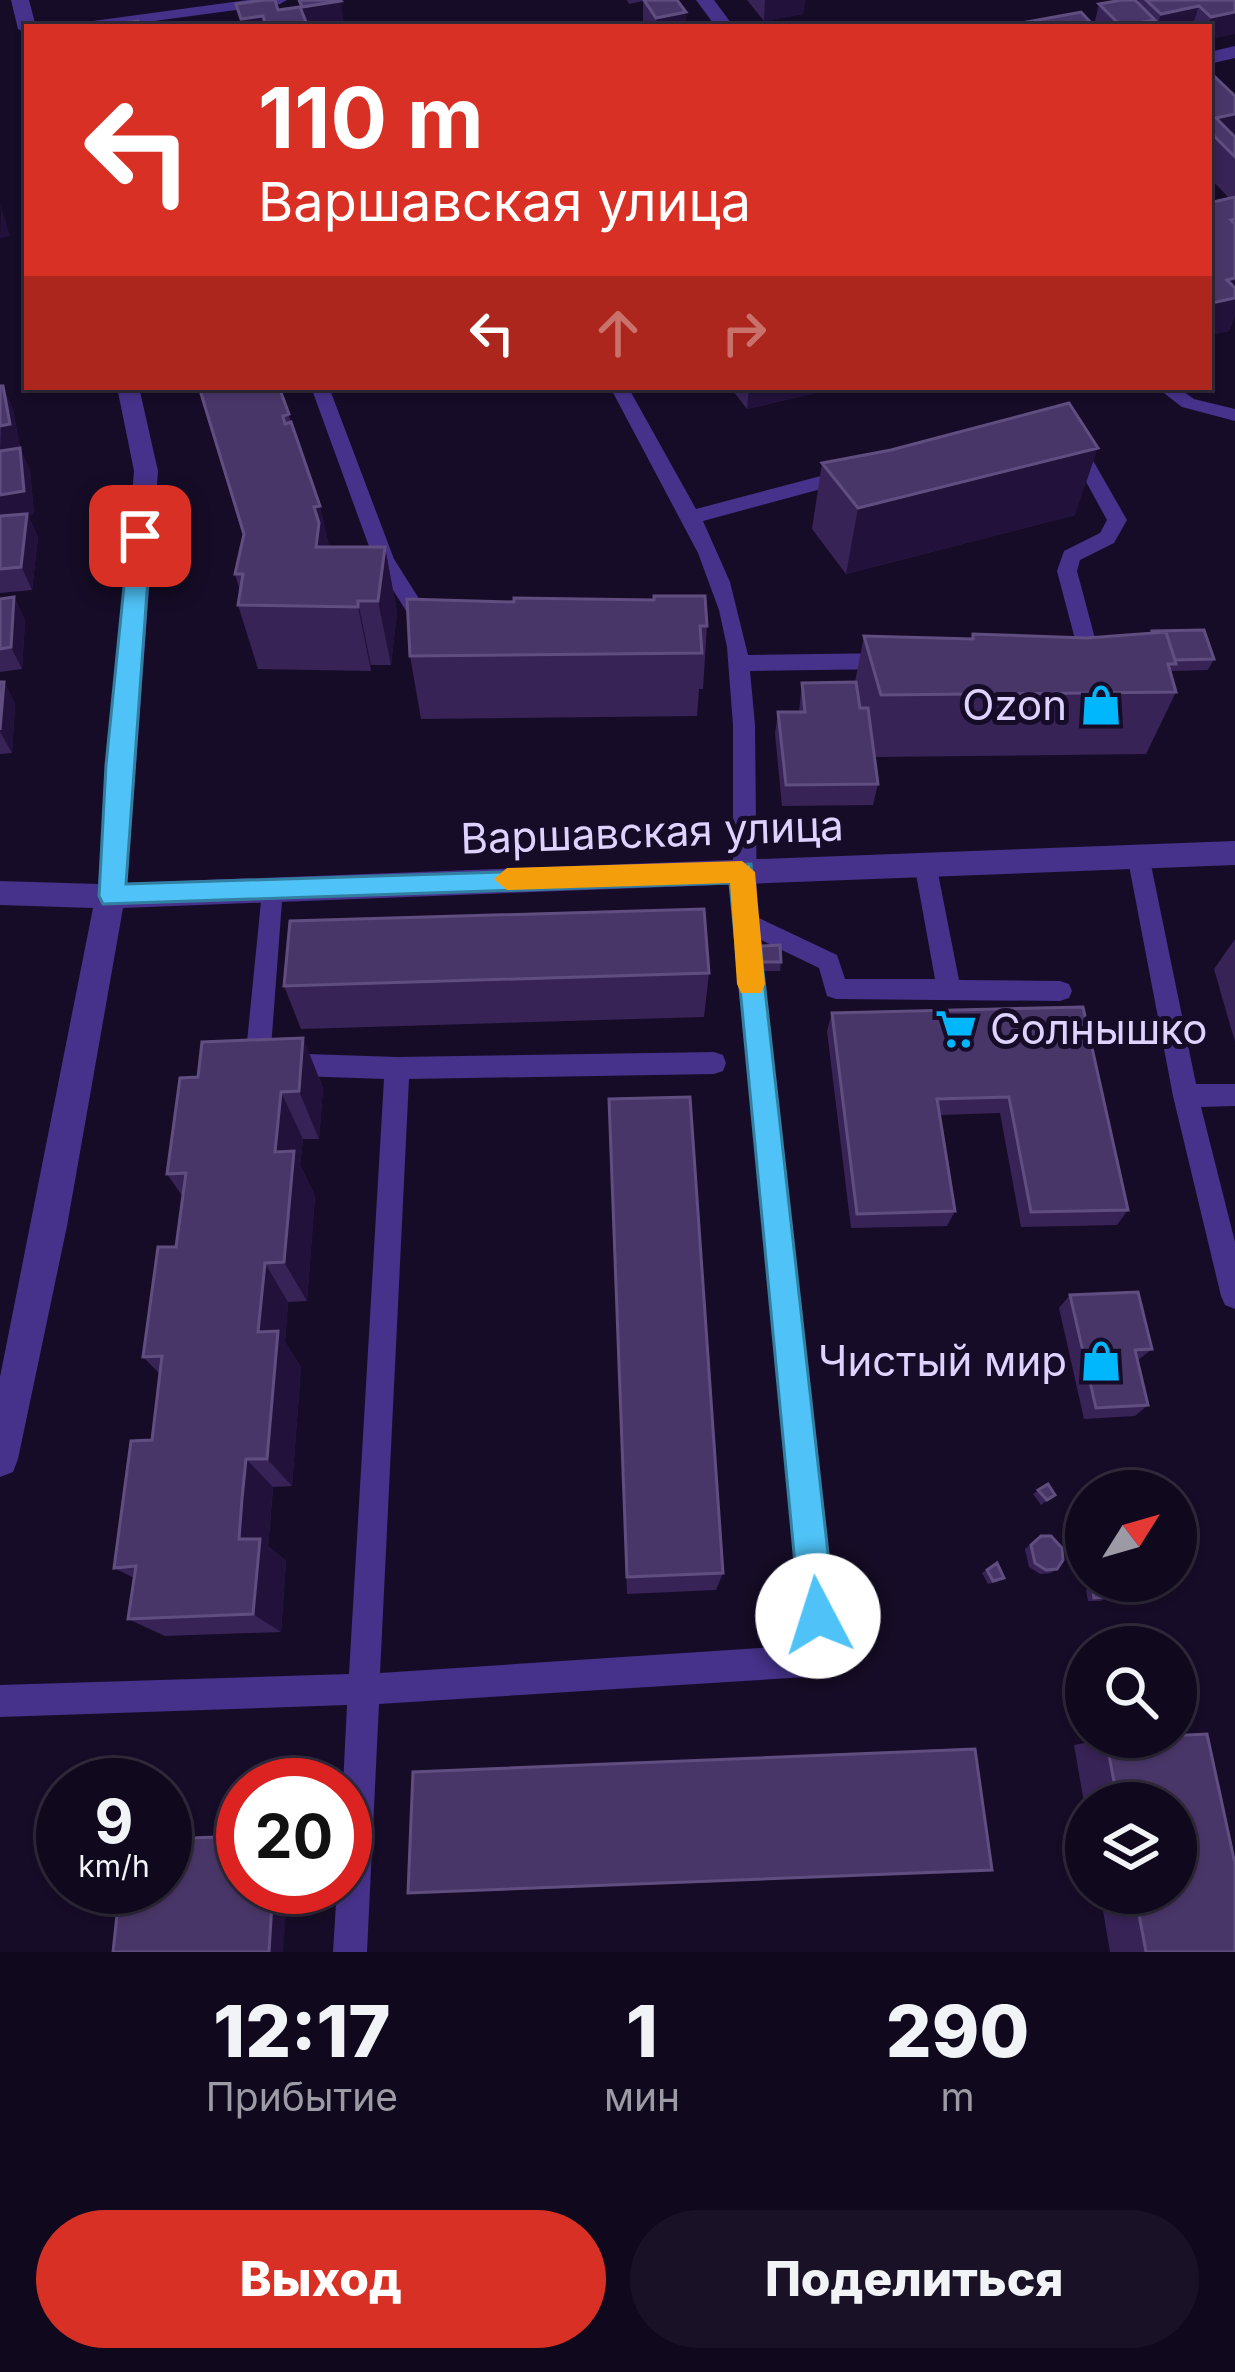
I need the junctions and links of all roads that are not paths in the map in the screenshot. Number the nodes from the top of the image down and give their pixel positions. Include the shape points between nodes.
1 (280, 0) edge
2 (100, 24) edge
3 (129, 390) edge
4 (321, 390) edge
5 (621, 390) edge
6 (1169, 390) edge
7 (1235, 416) edge
8 (1070, 437) edge
9 (874, 467) edge
10 (689, 518) junction
11 (705, 609) edge
12 (728, 609) junction
13 (465, 612) edge
14 (1046, 659) edge
15 (903, 661) edge
16 (737, 663) junction
17 (1235, 853) edge
18 (1138, 855) junction
19 (925, 863) junction
20 (742, 872) junction
21 (271, 888) junction
22 (0, 893) edge
23 (112, 896) junction
24 (745, 922) junction
25 (949, 991) junction
26 (1060, 991) dead end
27 (714, 1063) dead end
28 (397, 1068) junction
29 (1235, 1095) edge
30 (1186, 1096) junction
31 (1235, 1296) edge
32 (0, 1459) edge
33 (367, 1689) junction
34 (0, 1701) edge
35 (350, 1952) edge

1 - 2 lane
3 - 23 street via 146,472
4 - 13 lane via 384,560 417,612
5 - 10 lane
6 - 7 lane
8 - 14 lane via 1117,520 1107,538 1071,556 1067,571 1087,646 1070,658
9 - 10 lane
10 - 12 lane
11 - 12 lane
12 - 16 lane
15 - 16 lane
16 - 20 lane
17 - 18 street, Варшавская улица
18 - 19 street, Варшавская улица
18 - 30 lane
19 - 20 street, Варшавская улица
19 - 25 lane
20 - 21 street, Варшавская улица
20 - 24 lane
21 - 23 street, Варшавская улица
21 - 28 lane via 258,1052 270,1064
22 - 23 street, Варшавская улица
23 - 32 street
24 - 25 lane via 829,962 836,989
24 - 33 lane via 821,1653 806,1662
25 - 26 lane
27 - 28 lane
28 - 33 lane
29 - 30 lane
30 - 31 lane
33 - 34 lane
33 - 35 lane

